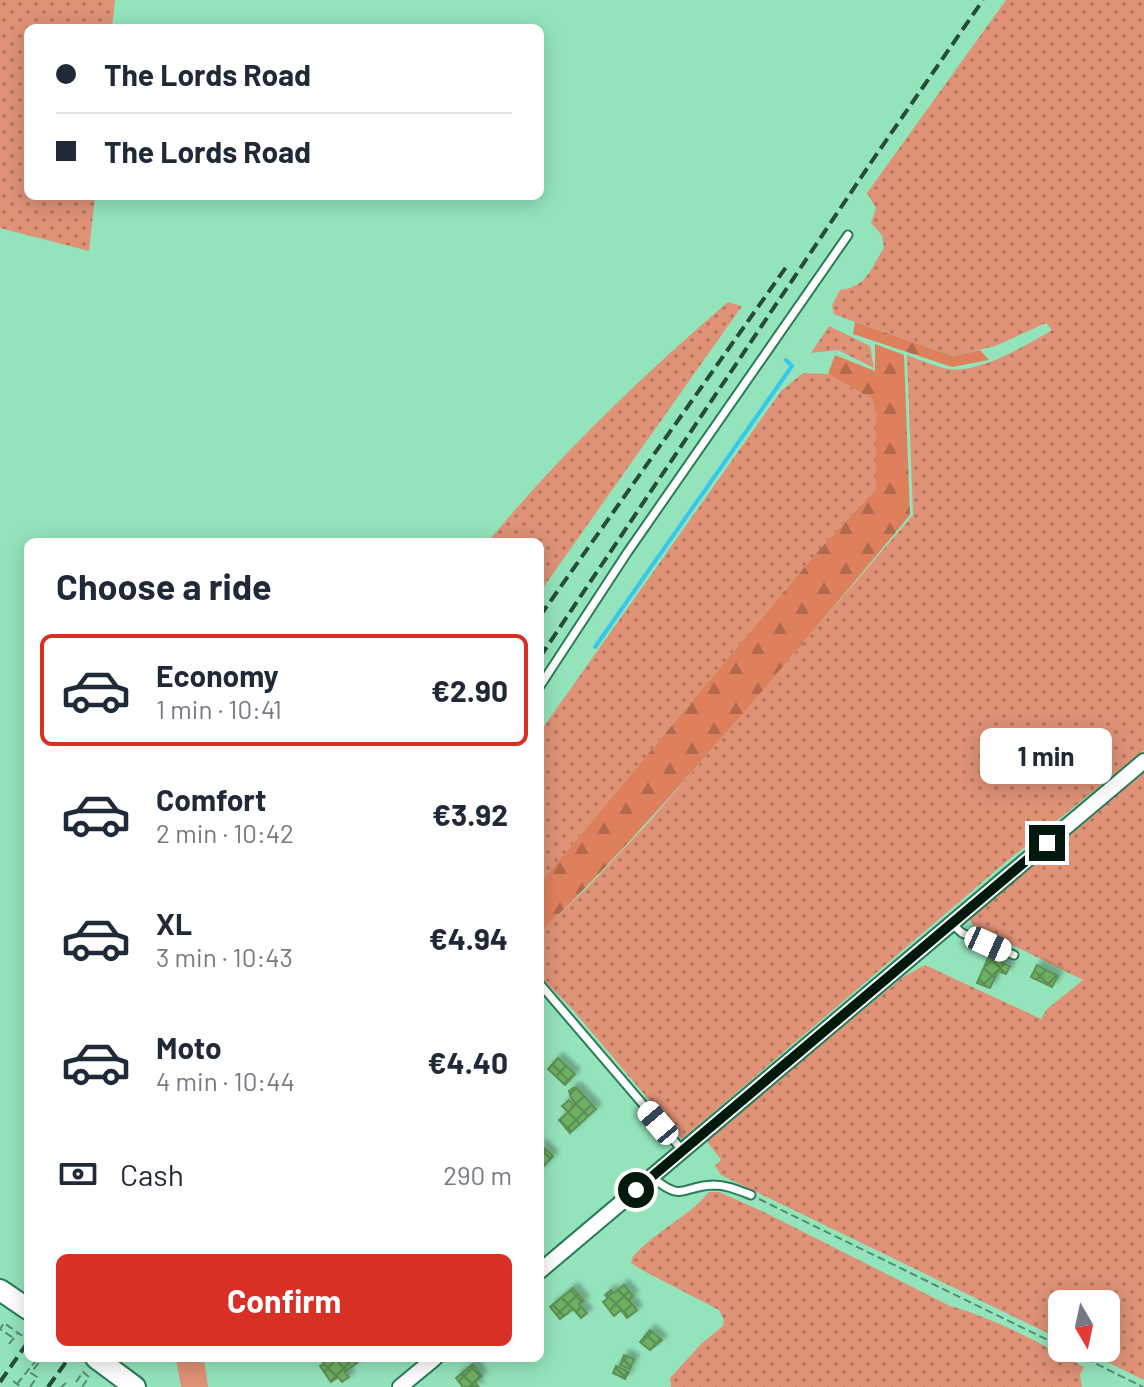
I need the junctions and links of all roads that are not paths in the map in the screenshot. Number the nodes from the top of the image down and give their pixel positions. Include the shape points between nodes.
1 (848, 235) dead end
2 (544, 680) edge
3 (1144, 761) edge
4 (952, 924) junction
5 (1014, 955) dead end
6 (544, 989) edge
7 (683, 1151) junction
8 (653, 1178) junction
9 (751, 1195) road end
10 (544, 1268) edge
11 (0, 1290) edge
12 (24, 1306) edge
13 (101, 1362) edge
14 (430, 1362) edge
15 (135, 1387) edge
16 (400, 1387) edge

1 - 2 lane
3 - 4 street
4 - 5 lane
4 - 7 street
6 - 7 lane
7 - 8 street
8 - 9 lane via 677,1193 714,1185
8 - 10 street
11 - 12 main road
13 - 15 main road
14 - 16 street

